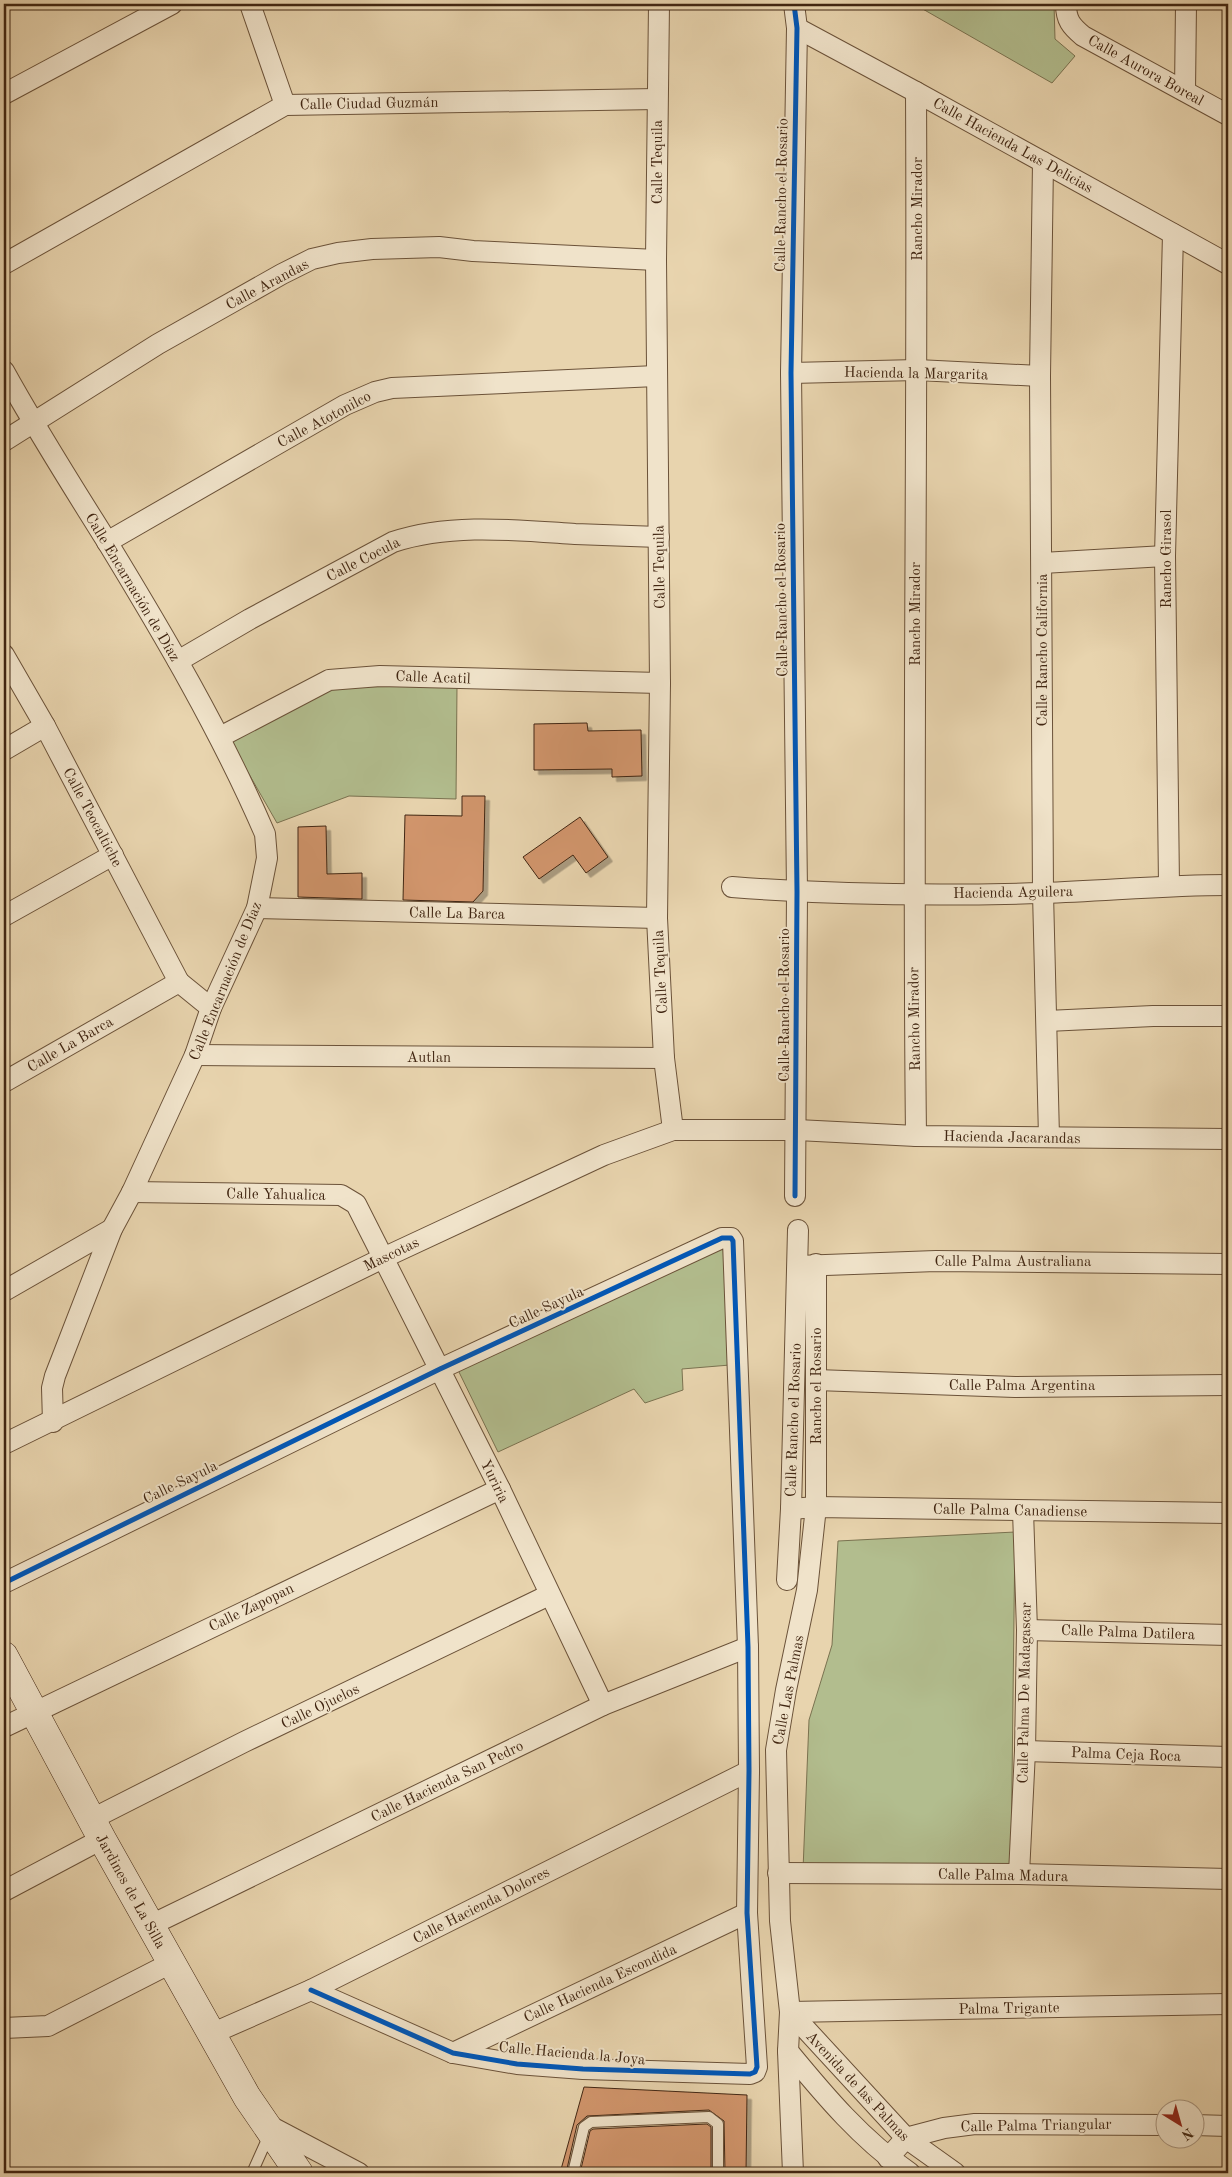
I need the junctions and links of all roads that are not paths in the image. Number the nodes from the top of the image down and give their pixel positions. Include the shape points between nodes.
1 (172, 4) edge
2 (250, 4) edge
3 (659, 4) edge
4 (794, 4) edge
5 (1186, 4) edge
6 (1067, 12) edge
7 (797, 28) junction
8 (1185, 91) junction
9 (916, 92) junction
10 (4, 94) edge
11 (657, 99) junction
12 (285, 105) junction
13 (1228, 115) edge
14 (1043, 162) junction
15 (1173, 234) junction
16 (656, 260) junction
17 (4, 264) edge
18 (1228, 264) edge
19 (917, 370) junction
20 (4, 371) edge
21 (791, 372) junction
22 (656, 376) junction
23 (1040, 376) junction
24 (32, 423) junction
25 (4, 440) edge
26 (659, 536) junction
27 (107, 542) junction
28 (1165, 556) junction
29 (1042, 563) junction
30 (4, 655) edge
31 (178, 661) junction
32 (660, 683) junction
33 (45, 726) junction
34 (220, 738) junction
35 (4, 750) edge
36 (113, 855) junction
37 (1169, 885) junction
38 (1228, 886) edge
39 (732, 887) dead end
40 (797, 892) junction
41 (1044, 893) junction
42 (913, 894) junction
43 (257, 908) junction
44 (4, 916) edge
45 (657, 918) junction
46 (179, 982) junction
47 (211, 1008) junction
48 (1228, 1016) edge
49 (1047, 1020) junction
50 (194, 1055) junction
51 (664, 1058) junction
52 (4, 1082) edge
53 (673, 1130) junction
54 (797, 1130) junction
55 (916, 1136) junction
56 (1049, 1137) junction
57 (1228, 1139) edge
58 (132, 1192) junction
59 (795, 1196) dead end
60 (112, 1229) junction
61 (798, 1230) dead end
62 (383, 1258) junction
63 (1228, 1264) edge
64 (807, 1265) junction
65 (4, 1291) edge
66 (440, 1369) junction
67 (816, 1380) junction
68 (1228, 1385) edge
69 (53, 1422) junction
70 (4, 1444) edge
71 (500, 1489) junction
72 (816, 1507) junction
73 (791, 1509) junction
74 (1023, 1511) junction
75 (1228, 1513) edge
76 (787, 1580) dead end
77 (4, 1582) edge
78 (549, 1595) junction
79 (1027, 1630) junction
80 (1228, 1635) edge
81 (748, 1647) junction
82 (4, 1656) edge
83 (603, 1705) junction
84 (33, 1711) junction
85 (4, 1727) edge
86 (1025, 1751) junction
87 (1228, 1757) edge
88 (749, 1771) junction
89 (97, 1829) junction
90 (778, 1873) junction
91 (1019, 1874) junction
92 (1228, 1879) edge
93 (4, 1891) edge
94 (747, 1912) junction
95 (151, 1925) junction
96 (171, 1963) junction
97 (311, 1990) junction
98 (1228, 2004) edge
99 (790, 2012) junction
100 (4, 2028) edge
101 (211, 2034) junction
102 (788, 2051) junction
103 (453, 2053) junction
104 (1154, 2125) edge
105 (1204, 2126) edge
106 (1228, 2126) edge
107 (267, 2127) junction
108 (906, 2138) junction
109 (888, 2158) junction
110 (252, 2173) edge
111 (299, 2173) edge
112 (359, 2173) edge
113 (573, 2173) edge
114 (718, 2173) edge
115 (793, 2173) edge
116 (910, 2173) edge
117 (955, 2173) edge

1 - 10 street
2 - 12 street
3 - 11 street, Calle Tequila
4 - 7 street, Calle Rancho el Rosario
5 - 8 street
6 - 8 street, Calle Aurora Boreal via 1071,26 1083,36
7 - 9 street, Calle Hacienda Las Delicias
7 - 21 street, Calle Rancho el Rosario
8 - 13 street, Calle Aurora Boreal
9 - 14 street, Calle Hacienda Las Delicias
9 - 19 street, Rancho Mirador
11 - 12 street, Calle Ciudad Guzmán
11 - 16 street, Calle Tequila
12 - 17 street, Calle Ciudad Guzmán
14 - 15 street, Calle Hacienda Las Delicias
14 - 23 street, Calle Rancho California
15 - 18 street, Calle Hacienda Las Delicias
15 - 28 street, Rancho Girasol
16 - 22 street, Calle Tequila
16 - 24 street, Calle Arandas via 439,248 372,249 312,259 158,344
19 - 21 street, Hacienda la Margarita
19 - 23 street, Hacienda la Margarita
19 - 42 street, Rancho Mirador
20 - 24 street, Calle Encarnación de Díaz
21 - 40 street, Calle Rancho el Rosario
22 - 26 street, Calle Tequila
22 - 27 street, Calle Atotonilco via 392,388 375,392 344,406
23 - 29 street, Calle Rancho California
24 - 25 street, Calle Arandas
24 - 27 street, Calle Encarnación de Díaz
26 - 31 street, Calle Cocula via 516,530 436,531 412,536 392,542
26 - 32 street, Calle Tequila
27 - 31 street, Calle Encarnación de Díaz
28 - 29 street
28 - 37 street, Rancho Girasol
29 - 41 street, Calle Rancho California
30 - 33 street, Calle Teocaltiche
31 - 34 street, Calle Encarnación de Díaz
32 - 34 street, Calle Acatil via 380,676 328,680
32 - 45 street, Calle Tequila
33 - 35 street
33 - 36 street, Calle Teocaltiche
34 - 43 street, Calle Encarnación de Díaz via 265,834 267,858
36 - 44 street
36 - 46 street, Calle Teocaltiche
37 - 38 street, Hacienda Aguilera
37 - 41 street, Hacienda Aguilera
39 - 40 street, Hacienda Aguilera
40 - 42 street, Hacienda Aguilera
40 - 54 street, Calle Rancho el Rosario
41 - 42 street, Hacienda Aguilera
41 - 49 street, Calle Rancho California
42 - 55 street, Rancho Mirador
43 - 45 street, Calle La Barca
43 - 47 street, Calle Encarnación de Díaz
45 - 51 street, Calle Tequila
46 - 47 street
46 - 52 street, Calle La Barca
47 - 50 street, Calle Encarnación de Díaz
48 - 49 street
49 - 56 street, Calle Rancho California
50 - 51 street, Autlan
50 - 58 street, Calle Encarnación de Díaz
51 - 53 street, Calle Tequila
53 - 54 street, Mascotas
53 - 62 street, Mascotas via 604,1155
54 - 55 street, Hacienda Jacarandas
54 - 59 street, Calle Rancho el Rosario
55 - 56 street, Hacienda Jacarandas
56 - 57 street, Hacienda Jacarandas
58 - 60 street, Calle Encarnación de Díaz
58 - 62 street, Calle Yahualica via 341,1195 356,1204
60 - 65 street
60 - 69 street, Calle Encarnación de Díaz via 55,1376
61 - 64 street, Calle Rancho el Rosario
62 - 66 street, Yuriria
62 - 69 street, Mascotas
63 - 64 street, Calle Palma Australiana via 936,1261
64 - 67 street, Rancho el Rosario
64 - 73 street, Calle Rancho el Rosario
66 - 71 street, Yuriria
66 - 77 street, Calle Sayula
66 - 81 street, Calle Sayula via 722,1238 731,1238 735,1244
67 - 68 street, Calle Palma Argentina via 1015,1387
67 - 72 street, Rancho el Rosario
69 - 70 street, Mascotas
71 - 78 street, Yuriria
71 - 84 street, Calle Zapopan
72 - 73 street, Calle Palma Canadiense
72 - 74 street, Calle Palma Canadiense
72 - 90 street, Calle Las Palmas via 807,1590 776,1750
73 - 76 street, Calle Rancho el Rosario
74 - 75 street, Calle Palma Canadiense
74 - 79 street, Calle Palma De Madagascar
78 - 83 street, Yuriria
78 - 89 street, Calle Ojuelos via 244,1742
79 - 80 street, Calle Palma Datilera
79 - 86 street, Calle Palma De Madagascar
81 - 83 street, Calle Hacienda San Pedro
81 - 88 street
82 - 84 street, Jardines de La Silla
83 - 95 street, Calle Hacienda San Pedro
84 - 85 street, Calle Zapopan
84 - 89 street, Jardines de La Silla
86 - 87 street, Palma Ceja Roca
86 - 91 street, Calle Palma De Madagascar
88 - 94 street
88 - 97 street, Calle Hacienda Dolores
89 - 93 street, Calle Ojuelos
89 - 95 street, Jardines de La Silla
90 - 91 street, Calle Palma Madura
90 - 99 street
91 - 92 street, Calle Palma Madura
94 - 103 street, Calle Hacienda Escondida
94 - 103 street, Calle Hacienda la Joya via 755,2072 591,2070 517,2064
95 - 96 street, Jardines de La Silla
96 - 100 street via 48,2026
96 - 101 street, Jardines de La Silla
97 - 101 street, Calle Hacienda Dolores
97 - 103 street, Calle Hacienda la Joya
98 - 99 street, Palma Trigante
99 - 102 street
99 - 108 street, Avenida de las Palmas
101 - 107 street, Jardines de La Silla
102 - 109 street, Avenida de las Palmas via 824,2095
102 - 115 street
104 - 108 street, Calle Palma Triangular via 975,2124
105 - 106 street
107 - 110 lane
107 - 111 street, Jardines de La Silla
107 - 112 street
108 - 109 street
108 - 117 street, Avenida de las Palmas
109 - 116 street, Avenida de las Palmas
113 - 114 lane via 584,2127 591,2122 709,2117 718,2124

